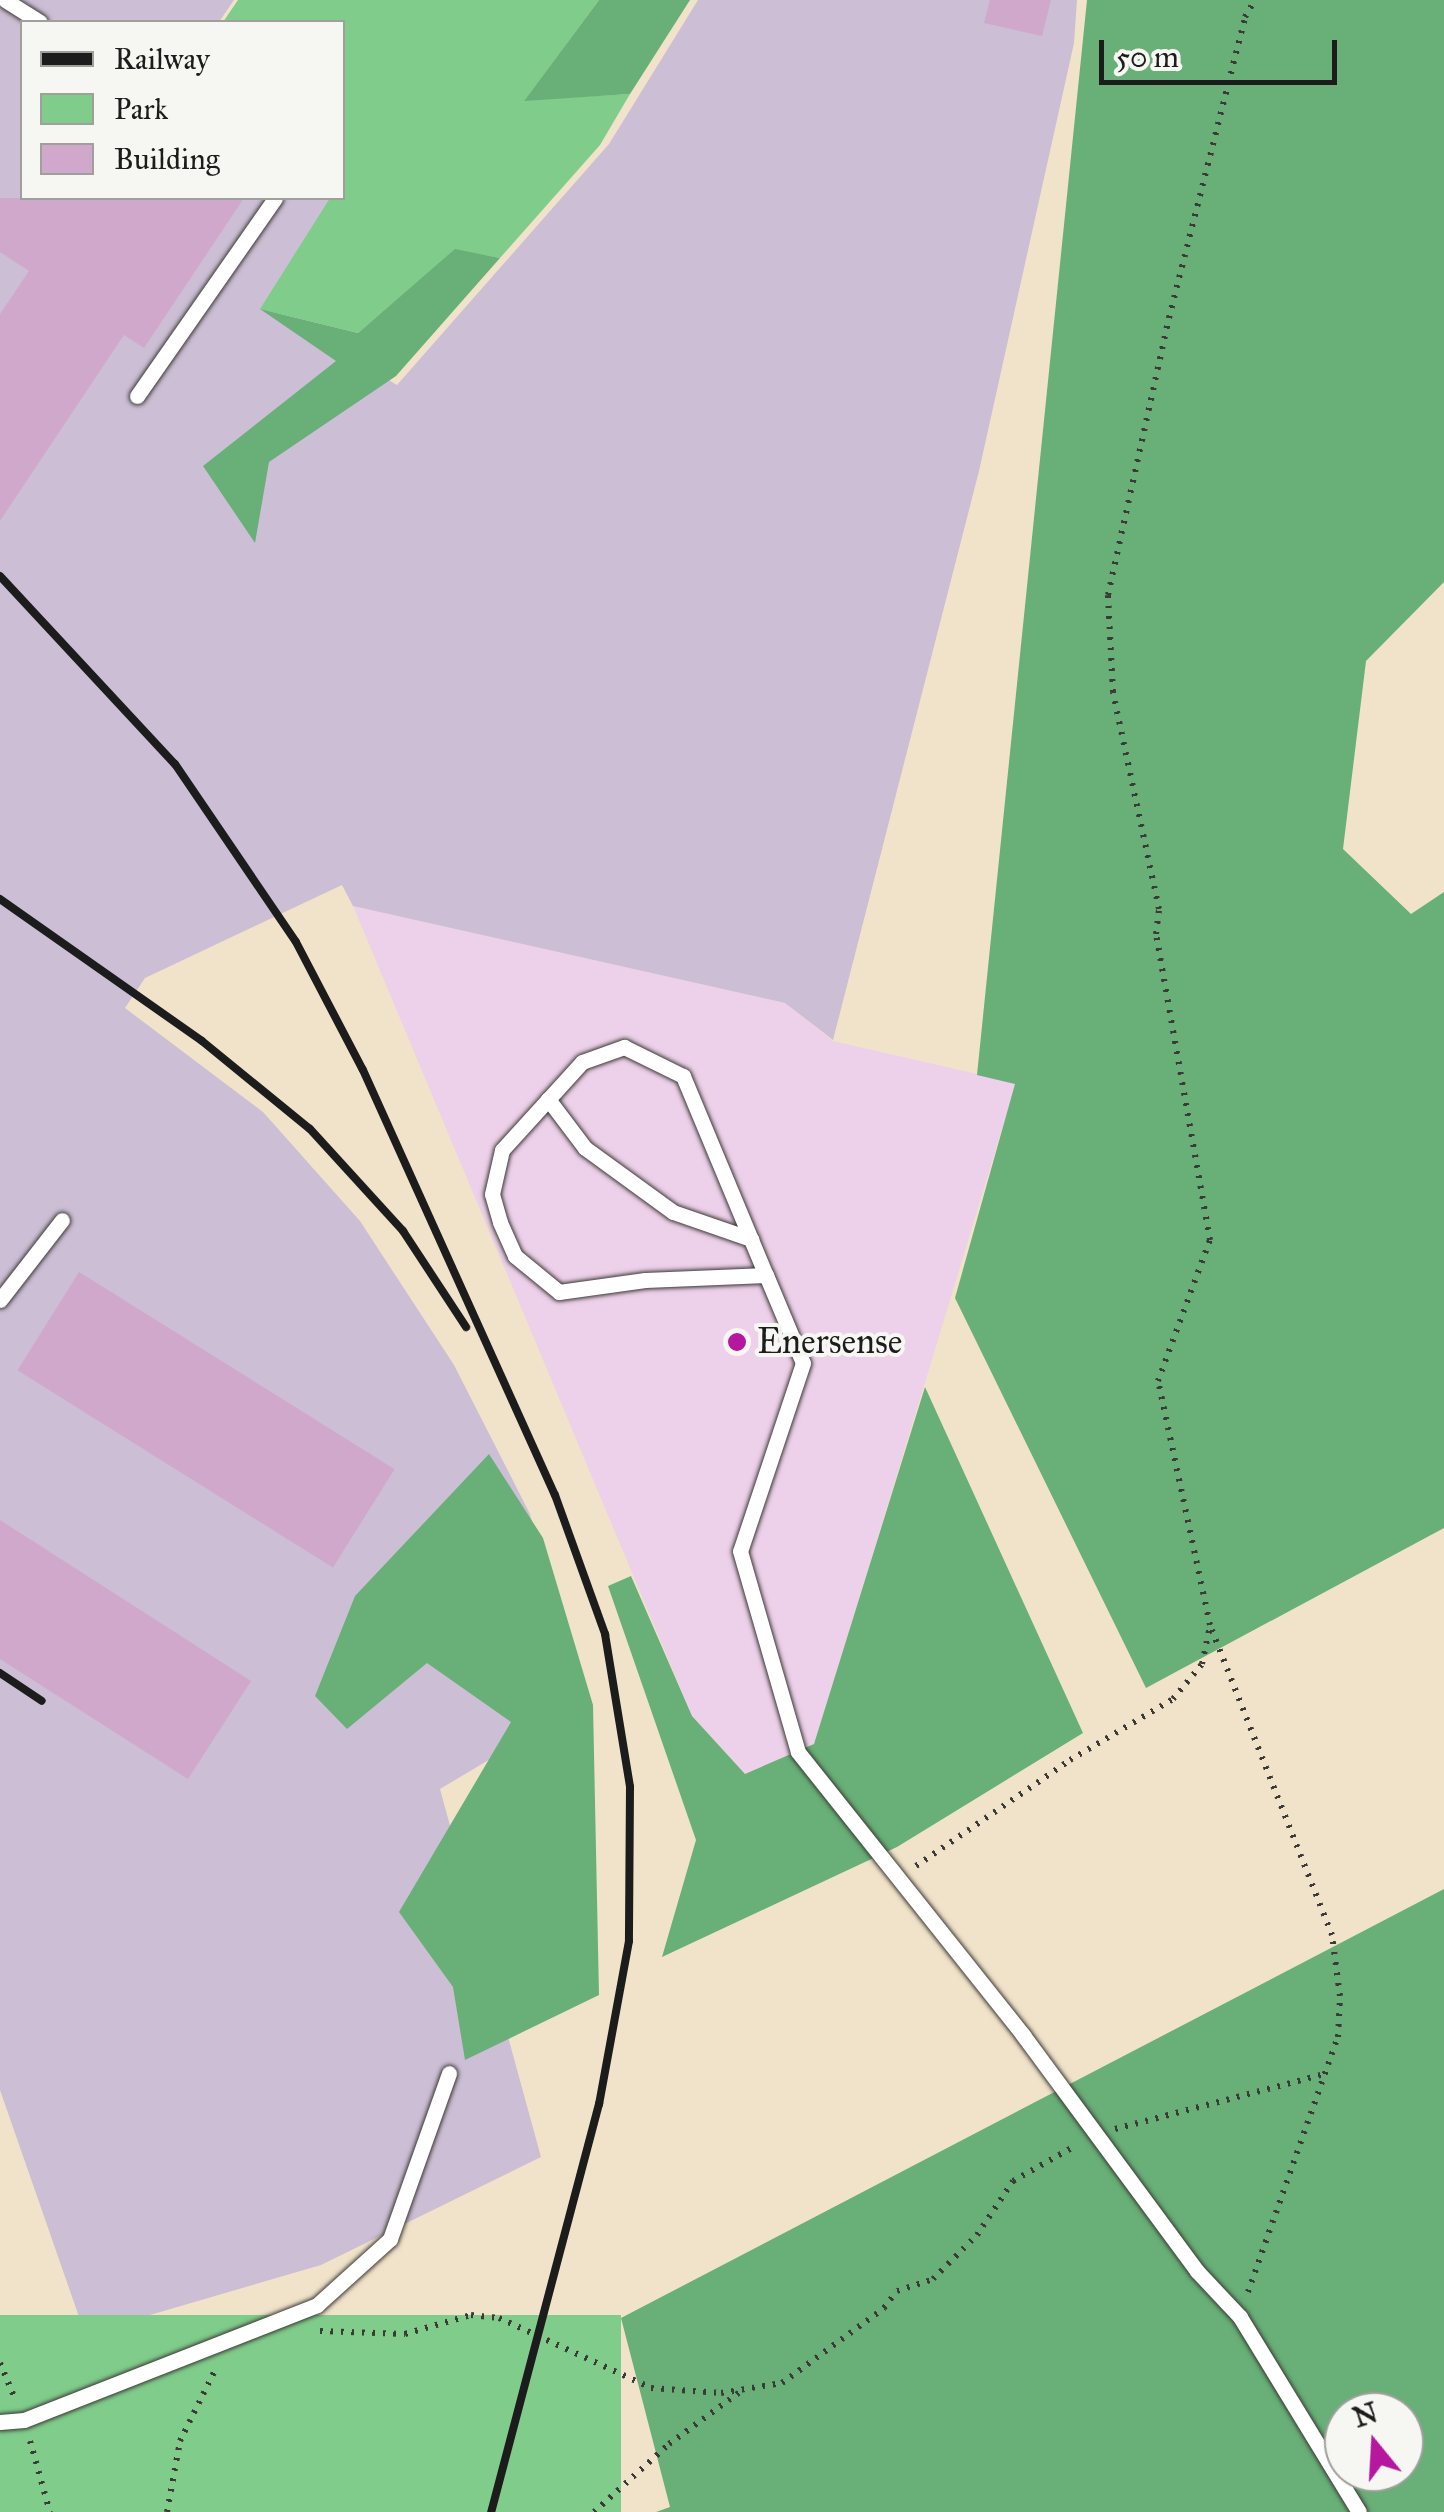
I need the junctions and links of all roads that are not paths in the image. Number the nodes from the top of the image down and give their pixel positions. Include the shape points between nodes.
1 (5, 0) edge
2 (37, 20) edge
3 (275, 200) edge
4 (137, 396) dead end
5 (548, 1099) junction
6 (62, 1220) dead end
7 (751, 1239) junction
8 (766, 1275) junction
9 (0, 1300) edge
10 (450, 2074) dead end
11 (0, 2422) edge
12 (1360, 2512) edge

1 - 2 lane
3 - 4 lane
5 - 7 lane via 585,1148 673,1212
5 - 7 lane via 582,1062 624,1047 684,1076
5 - 8 lane via 502,1150 492,1194 515,1256 539,1282 559,1292
6 - 9 lane
7 - 8 lane
8 - 12 lane via 803,1363 740,1551 798,1752 1196,2271 1240,2317
10 - 11 lane via 390,2239 318,2306 24,2420

